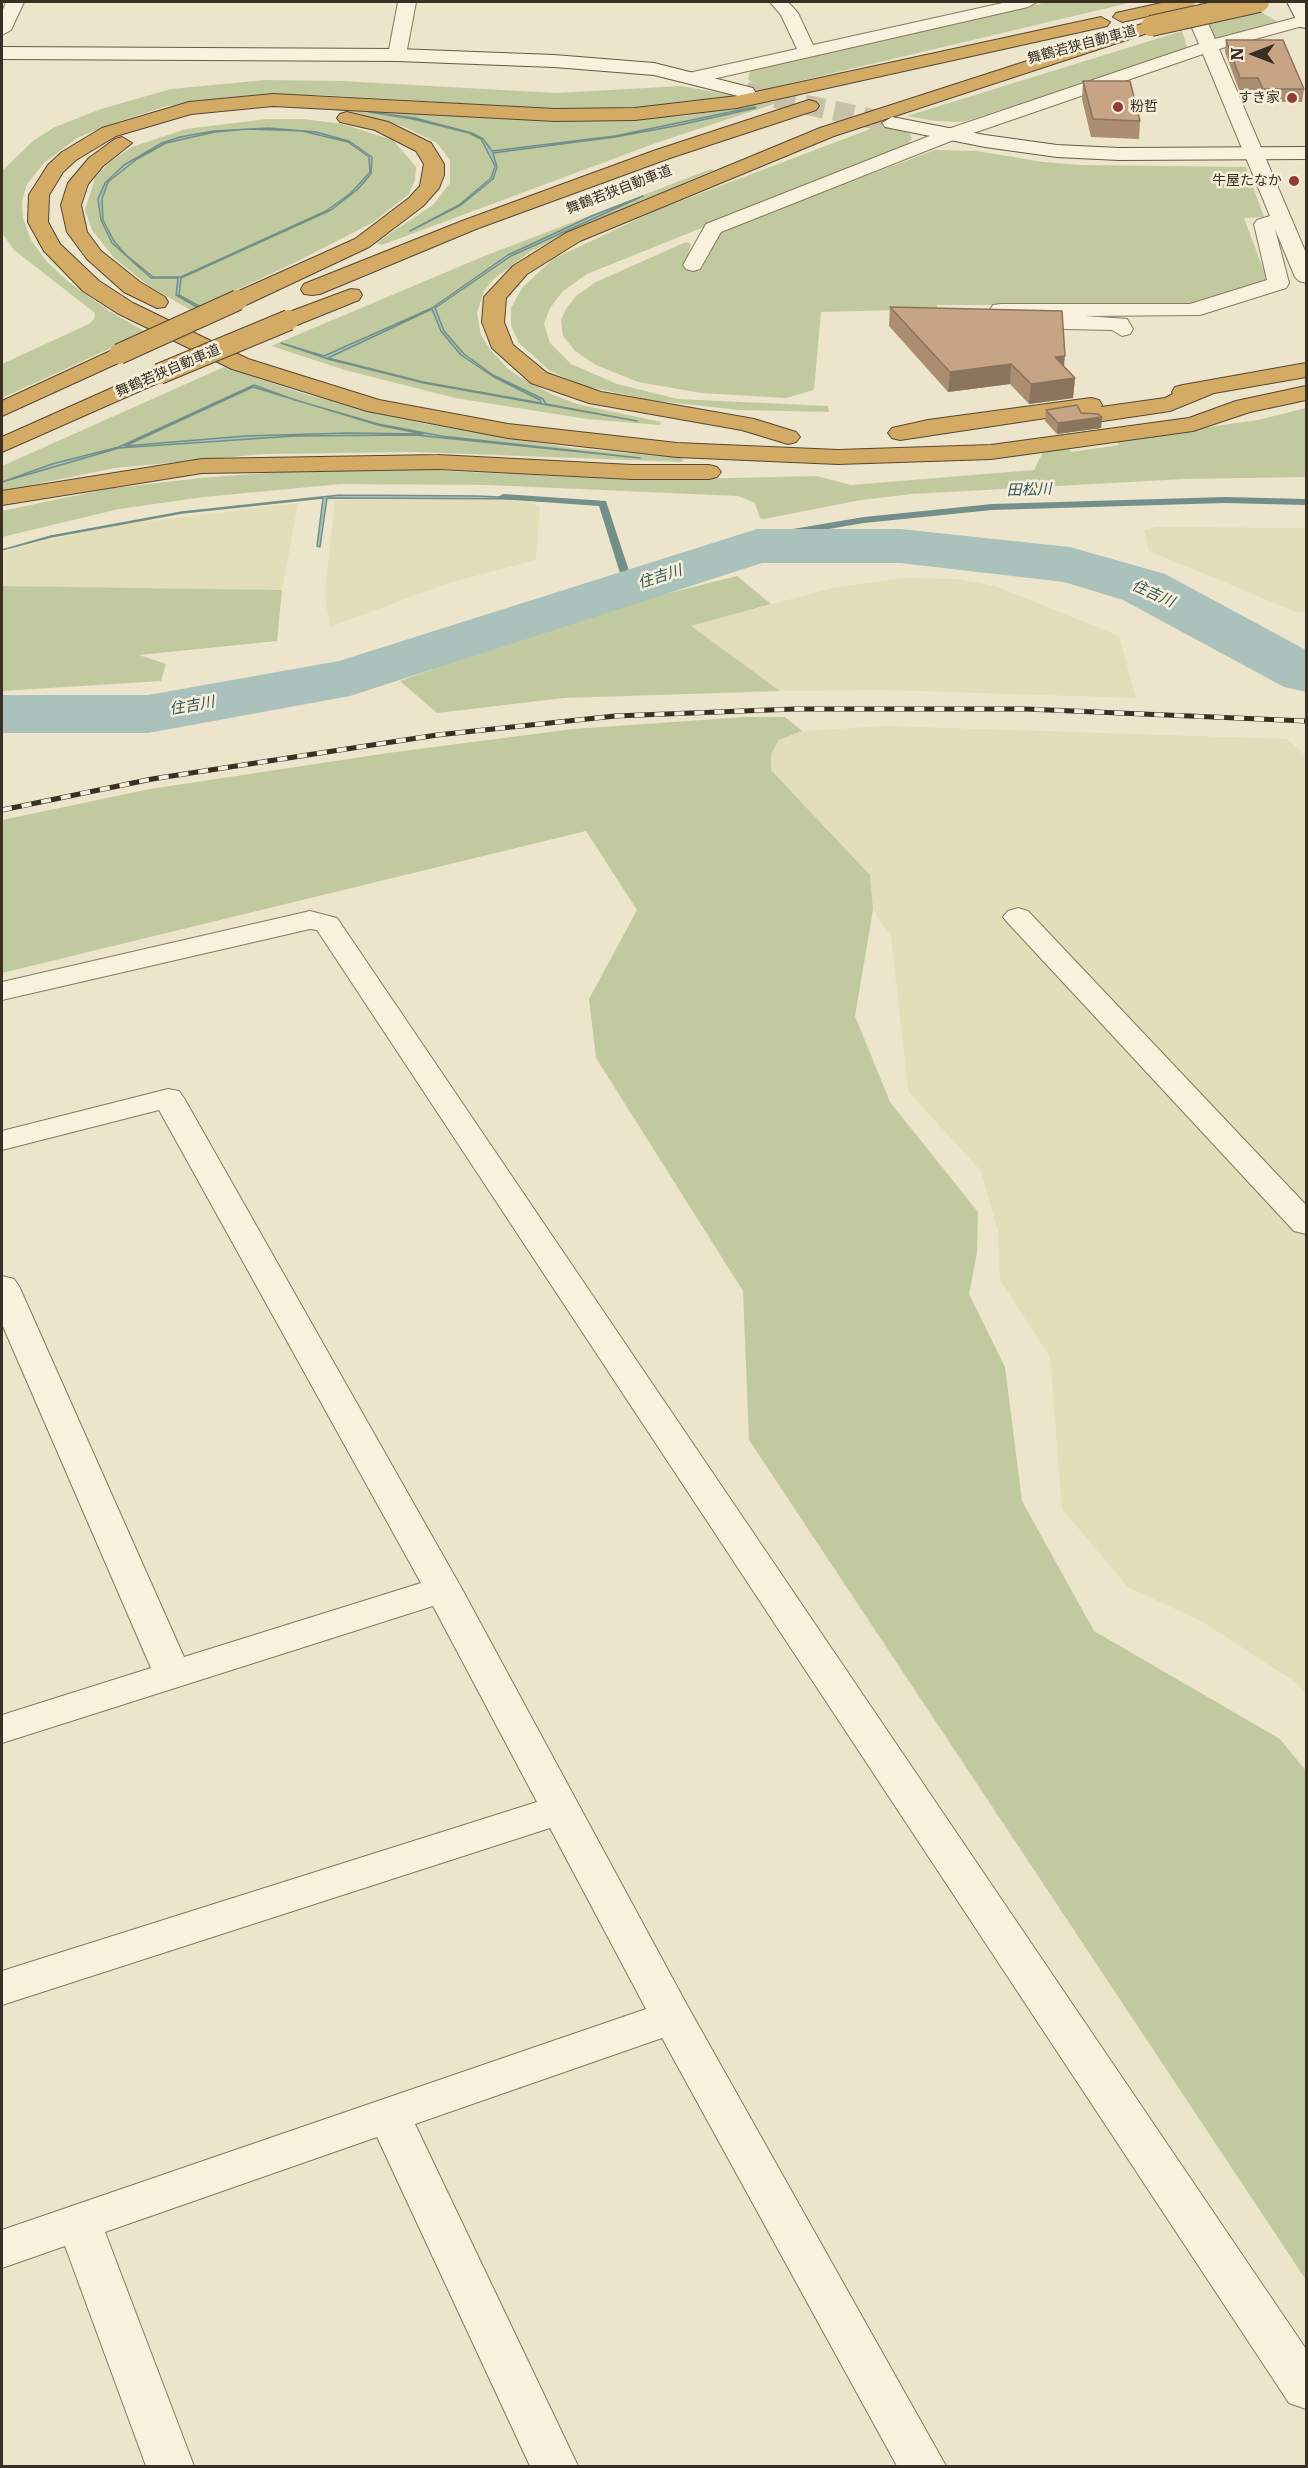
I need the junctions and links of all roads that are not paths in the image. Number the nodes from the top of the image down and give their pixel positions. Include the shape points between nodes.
1 (15, 2) edge
2 (407, 2) edge
3 (779, 2) edge
4 (1028, 2) edge
5 (1188, 2) edge
6 (1259, 2) edge
7 (1296, 2) edge
8 (1144, 20) junction
9 (1306, 21) edge
10 (1101, 22) junction
11 (818, 25) dead end
12 (2, 30) edge
13 (830, 46) junction
14 (1207, 47) junction
15 (807, 51) junction
16 (2, 53) edge
17 (397, 55) junction
18 (691, 78) junction
19 (746, 92) tunnel mouth
20 (892, 123) tunnel mouth
21 (949, 135) junction
22 (1252, 153) junction
23 (1306, 153) edge
24 (1282, 220) junction
25 (526, 225) dead end
26 (693, 266) dead end
27 (1306, 277) edge
28 (364, 290) dead end
29 (290, 305) junction
30 (1122, 329) dead end
31 (129, 358) junction
32 (1306, 370) edge
33 (1306, 393) edge
34 (2, 409) edge
35 (2, 421) edge
36 (788, 437) junction
37 (2, 445) edge
38 (838, 457) junction
39 (2, 498) edge
40 (1018, 917) dead end
41 (2, 991) edge
42 (2, 1142) edge
43 (1306, 1224) edge
44 (2, 1286) edge
45 (443, 1589) junction
46 (173, 1675) junction
47 (2, 1729) edge
48 (561, 1809) junction
49 (2, 1988) edge
50 (672, 2016) junction
51 (389, 2115) junction
52 (79, 2222) junction
53 (2, 2249) edge
54 (1306, 2388) edge
55 (170, 2466) edge
56 (554, 2466) edge
57 (922, 2466) edge

1 - 12 street
2 - 17 street
3 - 15 street via 789,13
4 - 13 street
5 - 8 highway, 舞鶴若狭自動車道
5 - 14 street
6 - 8 highway, 舞鶴若狭自動車道, bridge
7 - 9 street
8 - 10 highway, 舞鶴若狭自動車道
8 - 25 highway, 舞鶴若狭自動車道 via 782,132
8 - 36 highway via 827,132 573,237 520,270 495,297 493,322 503,348 539,378 597,398 746,424
9 - 14 street
10 - 29 highway, 舞鶴若狭自動車道 via 834,98 663,154 470,225
10 - 38 highway via 737,102 635,114 545,115 273,100 189,108 90,141 55,170 39,195 38,222 44,236 91,286 125,308 240,363 311,387 435,418 583,441 677,450
11 - 13 street
13 - 15 street
14 - 21 street
14 - 22 street
15 - 18 street
16 - 17 street
17 - 18 street via 554,61 654,69
18 - 19 street
20 - 21 street
21 - 22 street via 1091,154
21 - 26 street via 712,228
22 - 23 street
22 - 24 street
24 - 27 street
24 - 30 street via 1264,224 1278,283 1192,310 978,312 985,320 1119,324
28 - 29 highway, 舞鶴若狭自動車道
29 - 31 highway, 舞鶴若狭自動車道 via 263,309
29 - 37 highway, 舞鶴若狭自動車道, bridge via 159,374
31 - 34 highway
31 - 35 highway, 舞鶴若狭自動車道
31 - 36 highway, bridge via 238,300 362,243 429,188 434,164 424,147 372,123 319,113 286,112 194,121 147,132 122,143 96,162 78,183 71,205 77,232 94,255 132,287 173,312 272,355 341,379 424,399 543,420 632,431
32 - 36 highway via 1206,389 1170,404 938,436 900,433
33 - 38 highway via 1244,406 1193,424 990,452
38 - 39 highway via 782,468 699,472 427,462 202,466
40 - 43 street
41 - 54 street via 310,920 327,924
42 - 45 street via 168,1098
44 - 46 street
45 - 46 street
45 - 48 street
46 - 47 street
48 - 49 street
48 - 50 street
50 - 51 street
50 - 57 street
51 - 52 street
51 - 56 street
52 - 53 street
52 - 55 street

